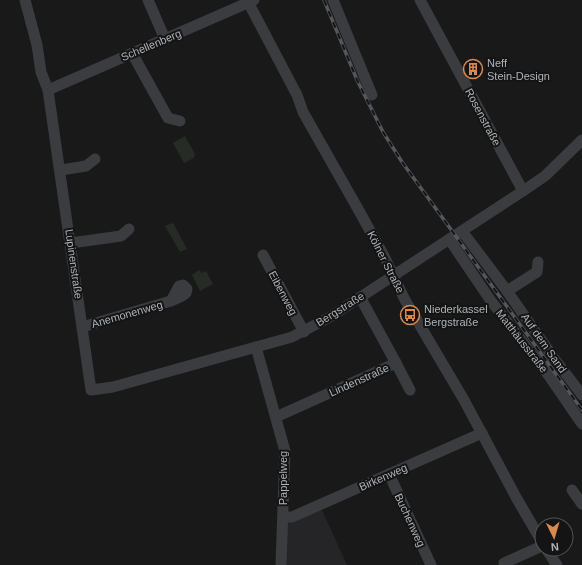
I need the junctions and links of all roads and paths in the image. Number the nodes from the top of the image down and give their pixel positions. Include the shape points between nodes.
1 (25, 0) edge
2 (148, 0) edge
3 (333, 0) edge
4 (420, 0) edge
5 (250, 1) edge
6 (165, 39) junction
7 (132, 53) junction
8 (48, 90) junction
9 (372, 95) dead end
10 (180, 121) dead end
11 (582, 140) edge
12 (95, 159) dead end
13 (61, 170) junction
14 (523, 191) junction
15 (129, 229) dead end
16 (462, 231) junction
17 (449, 239) junction
18 (71, 243) junction
19 (263, 255) dead end
20 (538, 262) dead end
21 (393, 276) junction
22 (508, 291) junction
23 (360, 297) junction
24 (172, 301) dead end
25 (82, 327) junction
26 (304, 332) junction
27 (256, 347) junction
28 (87, 358) joint
29 (396, 364) junction
30 (410, 390) dead end
31 (582, 395) edge
32 (276, 417) junction
33 (582, 424) edge
34 (482, 433) junction
35 (389, 474) junction
36 (572, 490) dead end
37 (582, 504) edge
38 (283, 517) junction
39 (534, 528) edge
40 (534, 550) edge
41 (504, 563) dead end
42 (281, 565) edge
43 (430, 565) edge

1 - 8 street, Lupinenstraße via 41,72
2 - 6 street
3 - 9 street
4 - 14 street, Rosenstraße
5 - 6 street, Schellenberg
5 - 21 street, Kölner Straße via 303,112
6 - 7 street, Schellenberg
7 - 8 street, Schellenberg
7 - 10 street via 168,118
8 - 13 street, Lupinenstraße
11 - 14 street, Bergstraße via 545,176
12 - 13 street via 86,166
13 - 18 street, Lupinenstraße
14 - 16 street, Bergstraße
15 - 18 street via 121,236
16 - 17 street, Bergstraße
16 - 22 street, Auf dem Sand
17 - 21 street, Bergstraße
17 - 33 street, Matthäusstraße via 491,301 549,376
18 - 25 street, Lupinenstraße
19 - 26 street, Eibenweg
20 - 22 street via 537,272
21 - 23 street, Bergstraße
21 - 34 street, Kölner Straße
22 - 31 street, Auf dem Sand
23 - 26 street, Bergstraße
23 - 29 street, Lindenstraße
24 - 25 street, Anemonenweg
25 - 28 street, Lupinenstraße
26 - 27 street, Bergstraße
27 - 28 street, Bergstraße via 113,387 91,390
27 - 32 street, Pappelweg
29 - 30 street
29 - 32 street, Lindenstraße
32 - 38 street, Pappelweg via 285,451
34 - 35 street, Birkenweg
34 - 39 street, Kölner Straße
35 - 38 street, Birkenweg via 292,517
35 - 43 street, Buchenweg
36 - 37 street
38 - 42 street, Pappelweg
40 - 41 street

